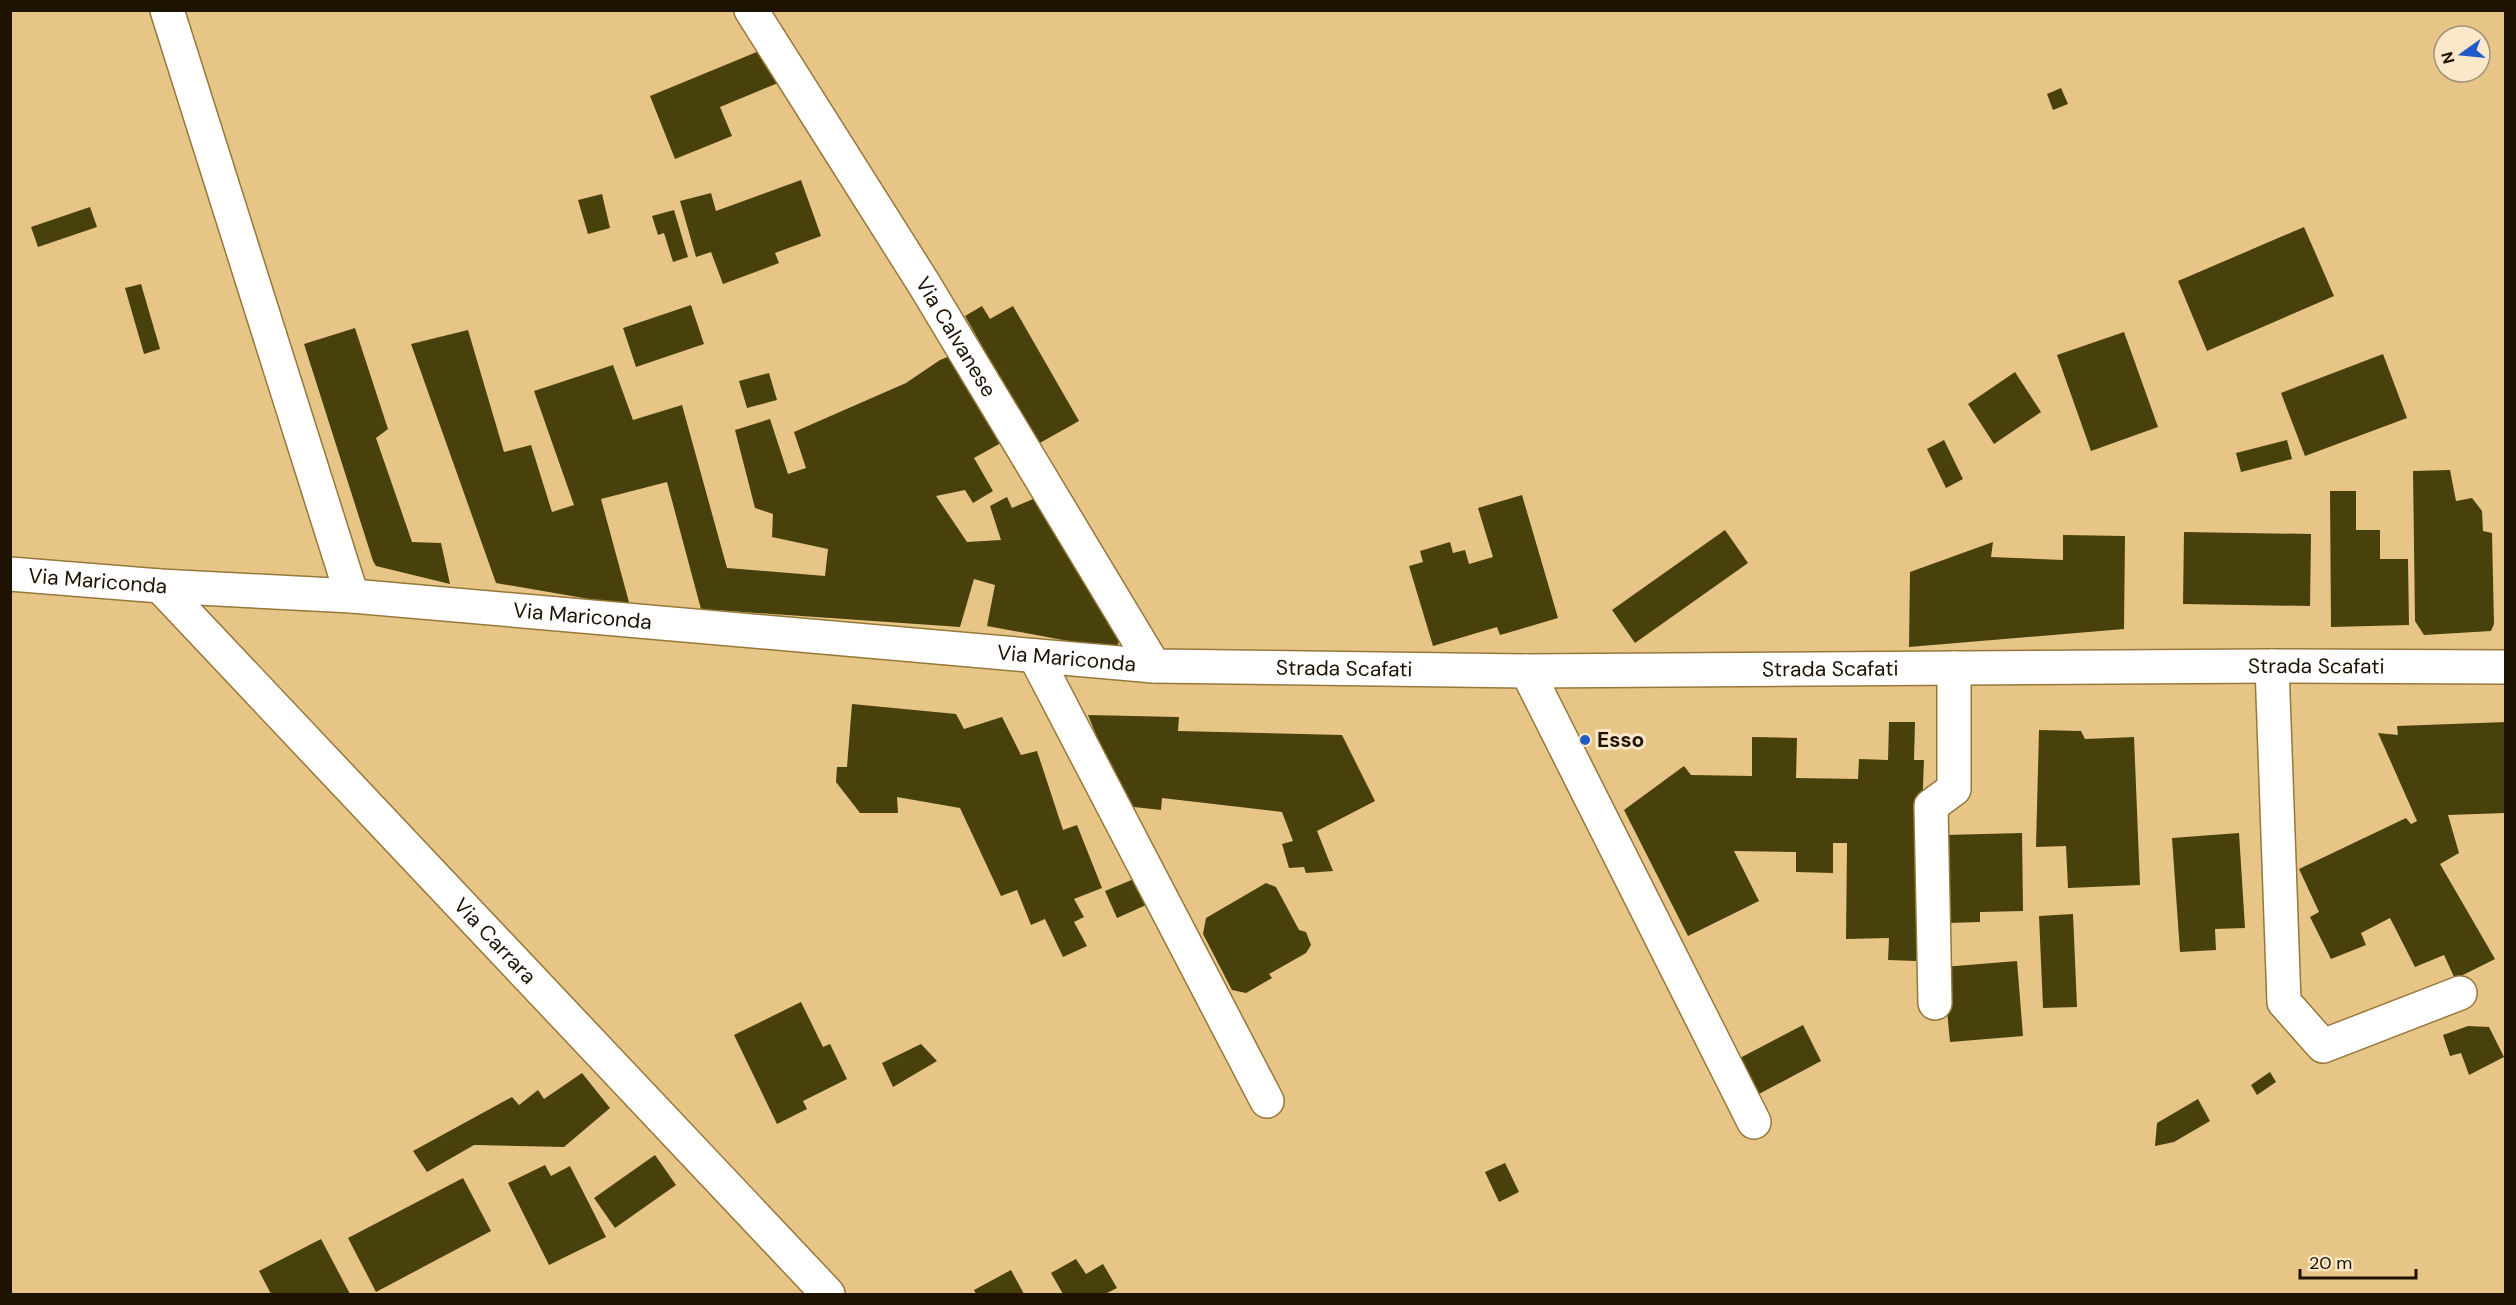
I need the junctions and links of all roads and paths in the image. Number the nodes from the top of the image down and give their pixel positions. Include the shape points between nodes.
1 (167, 10) edge
2 (751, 10) edge
3 (10, 574) edge
4 (160, 586) junction
5 (352, 596) junction
6 (1035, 656) junction
7 (1154, 666) junction
8 (2272, 666) junction
9 (2505, 667) edge
10 (1954, 668) junction
11 (1527, 671) junction
12 (2460, 993) dead end
13 (1935, 1003) dead end
14 (1267, 1101) dead end
15 (1754, 1122) dead end
16 (828, 1294) edge

1 - 5 street
2 - 7 street, Via Calvanese via 924,284
3 - 4 street, Via Mariconda
4 - 5 street, Via Mariconda
4 - 16 street, Via Carrara
5 - 6 street, Via Mariconda
6 - 7 street, Via Mariconda
6 - 14 street
7 - 11 street, Strada Scafati
8 - 9 street, Strada Scafati
8 - 10 street, Strada Scafati
8 - 12 street via 2284,1002 2323,1046
10 - 11 street, Strada Scafati
10 - 13 street via 1954,789 1931,806
11 - 15 street

